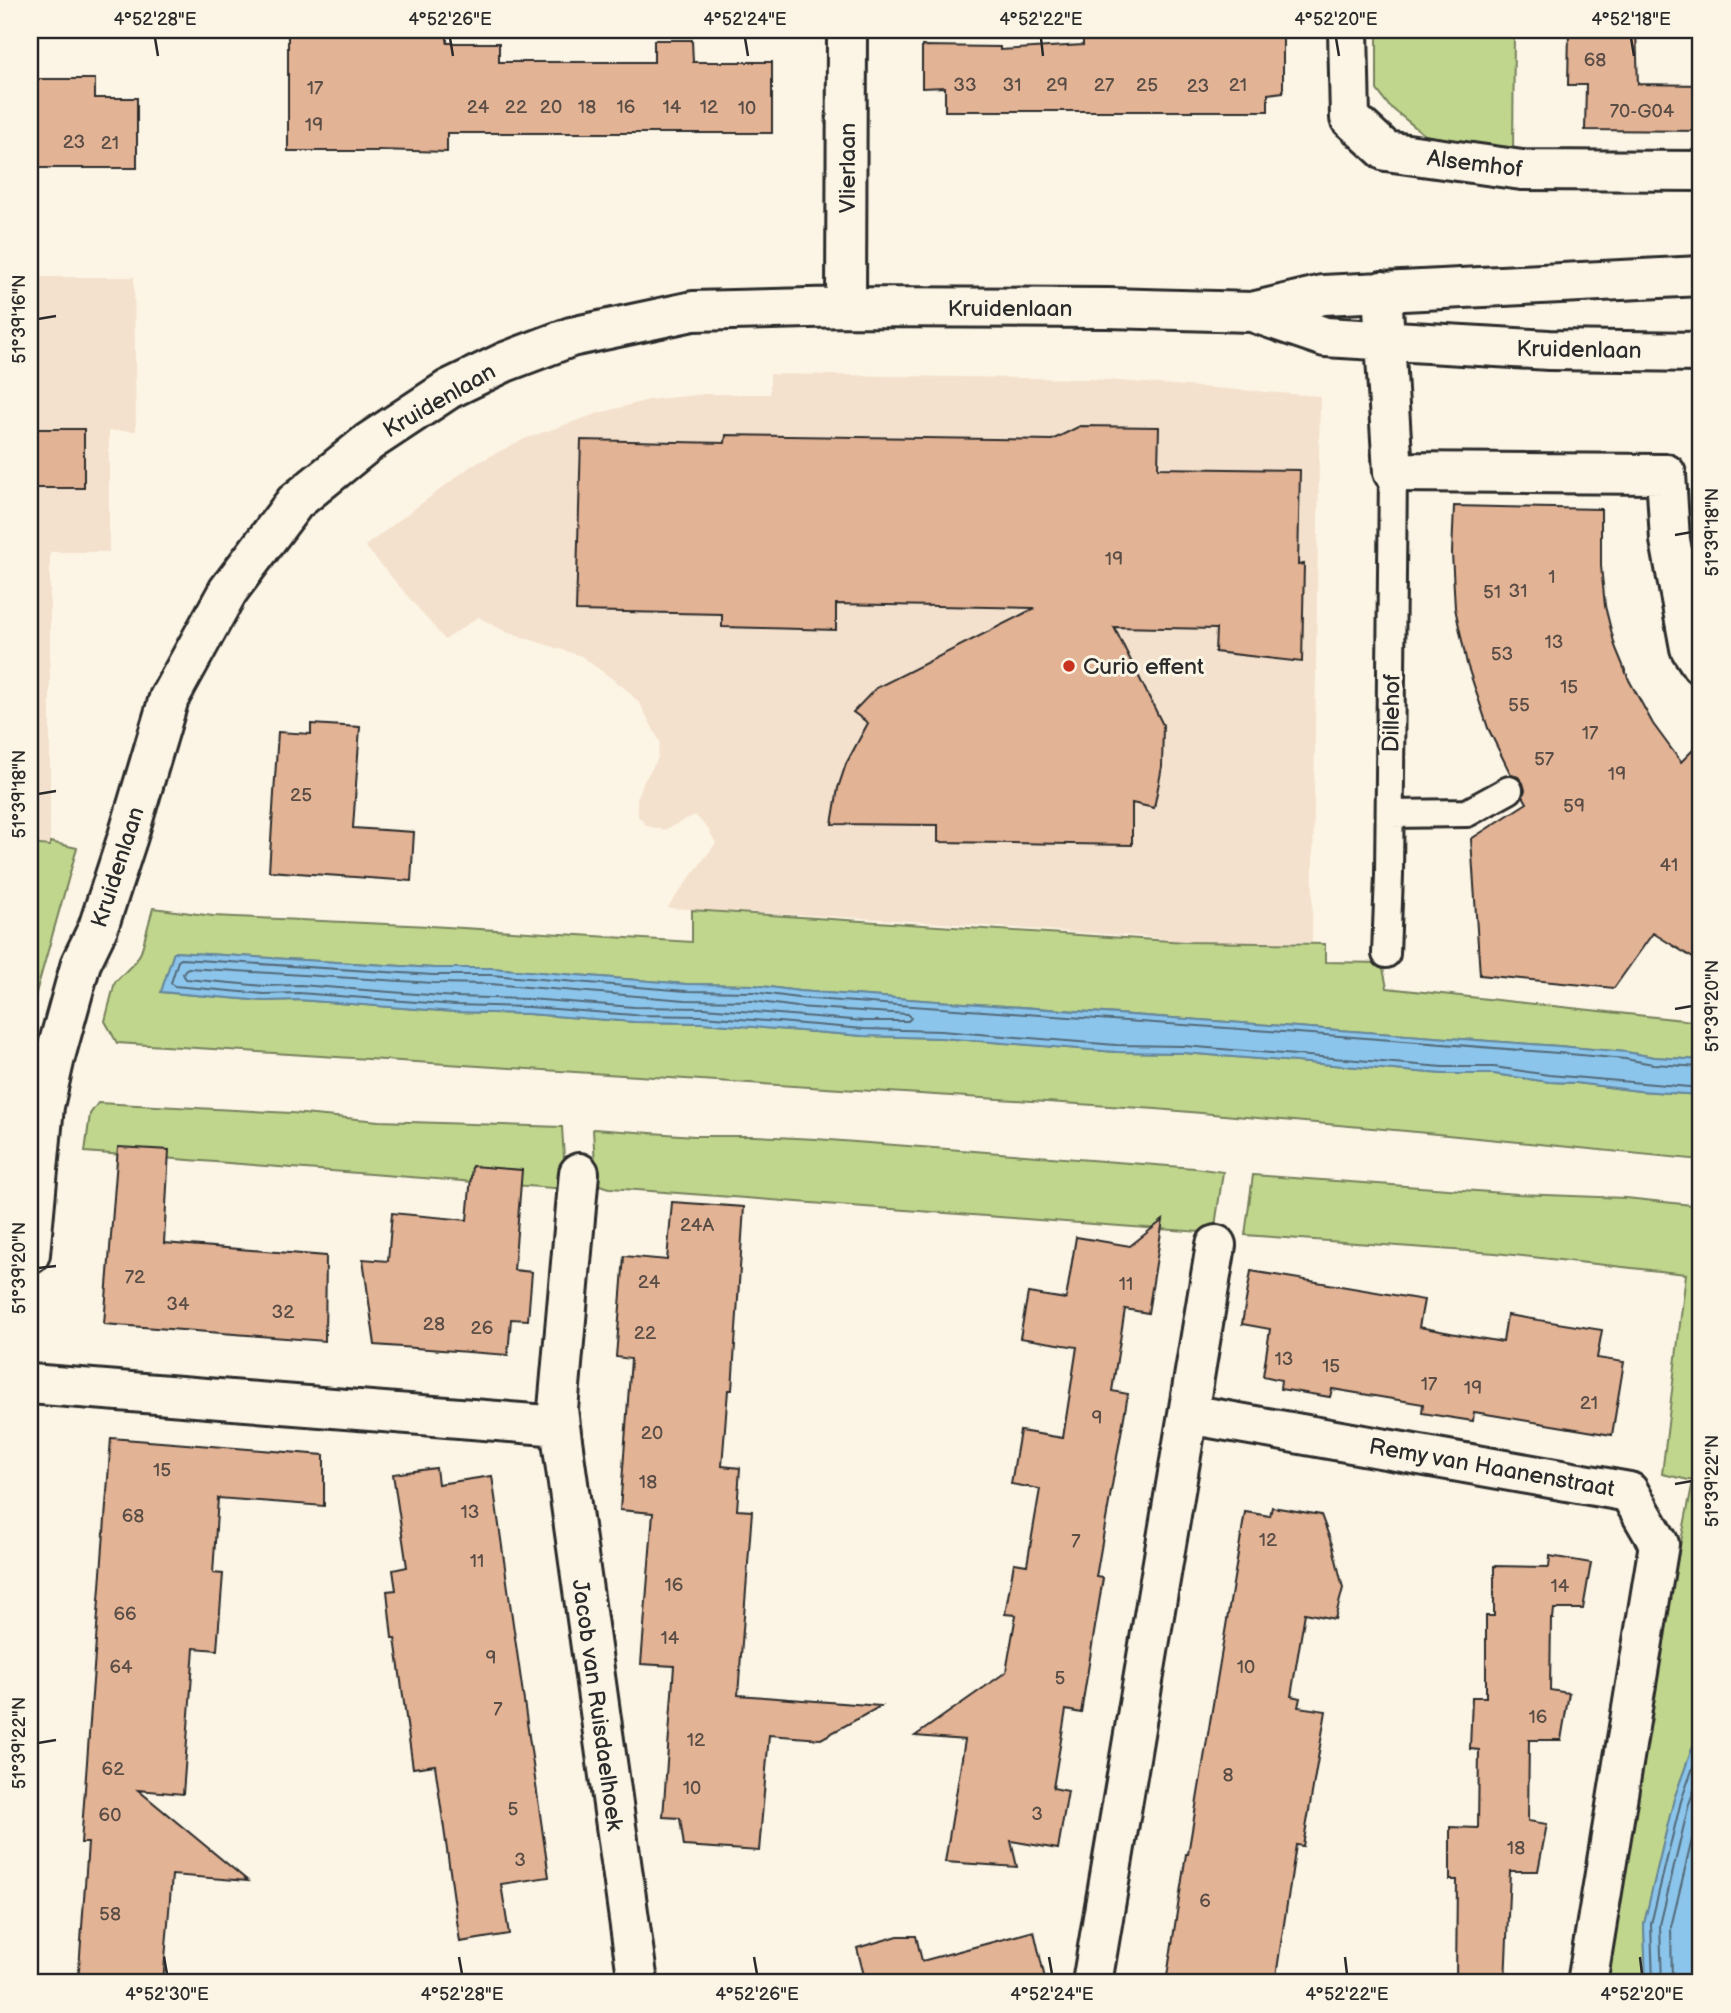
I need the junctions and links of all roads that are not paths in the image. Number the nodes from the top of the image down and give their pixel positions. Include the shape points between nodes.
1 (847, 30) edge
2 (1348, 30) edge
3 (1701, 171) edge
4 (1701, 276) edge
5 (1382, 291) junction
6 (846, 307) junction
7 (1252, 312) junction
8 (1387, 342) junction
9 (1701, 352) edge
10 (1393, 471) junction
11 (1701, 665) edge
12 (1509, 790) dead end
13 (1390, 814) junction
14 (1386, 954) dead end
15 (579, 1173) dead end
16 (1216, 1245) dead end
17 (30, 1254) edge
18 (30, 1384) edge
19 (1188, 1414) junction
20 (559, 1426) junction
21 (638, 1983) edge
22 (1092, 1983) edge
23 (1587, 1983) edge

1 - 6 street, Vlierlaan
2 - 3 street, Alsemhof via 1350,118 1386,151 1522,170
4 - 5 street, Kruidenlaan
5 - 7 street, Kruidenlaan via 1323,295
5 - 8 street, Dillehof
6 - 7 street, Kruidenlaan
6 - 17 street, Kruidenlaan via 693,311 571,337 449,389 369,442 295,502 228,591 169,698 128,836 81,963 55,1057 44,1106
7 - 8 street, Kruidenlaan via 1325,337
8 - 9 street, Kruidenlaan
8 - 10 street, Dillehof
10 - 11 street via 1666,474 1670,540 1690,648
10 - 13 lane, Dillehof
12 - 13 lane via 1467,813
13 - 14 lane, Dillehof
15 - 20 street, Jacob van Ruisdaelhoek
16 - 19 street
18 - 20 street
19 - 22 street
19 - 23 street, Remy van Haanenstraat via 1629,1492 1659,1544
20 - 21 street, Jacob van Ruisdaelhoek

